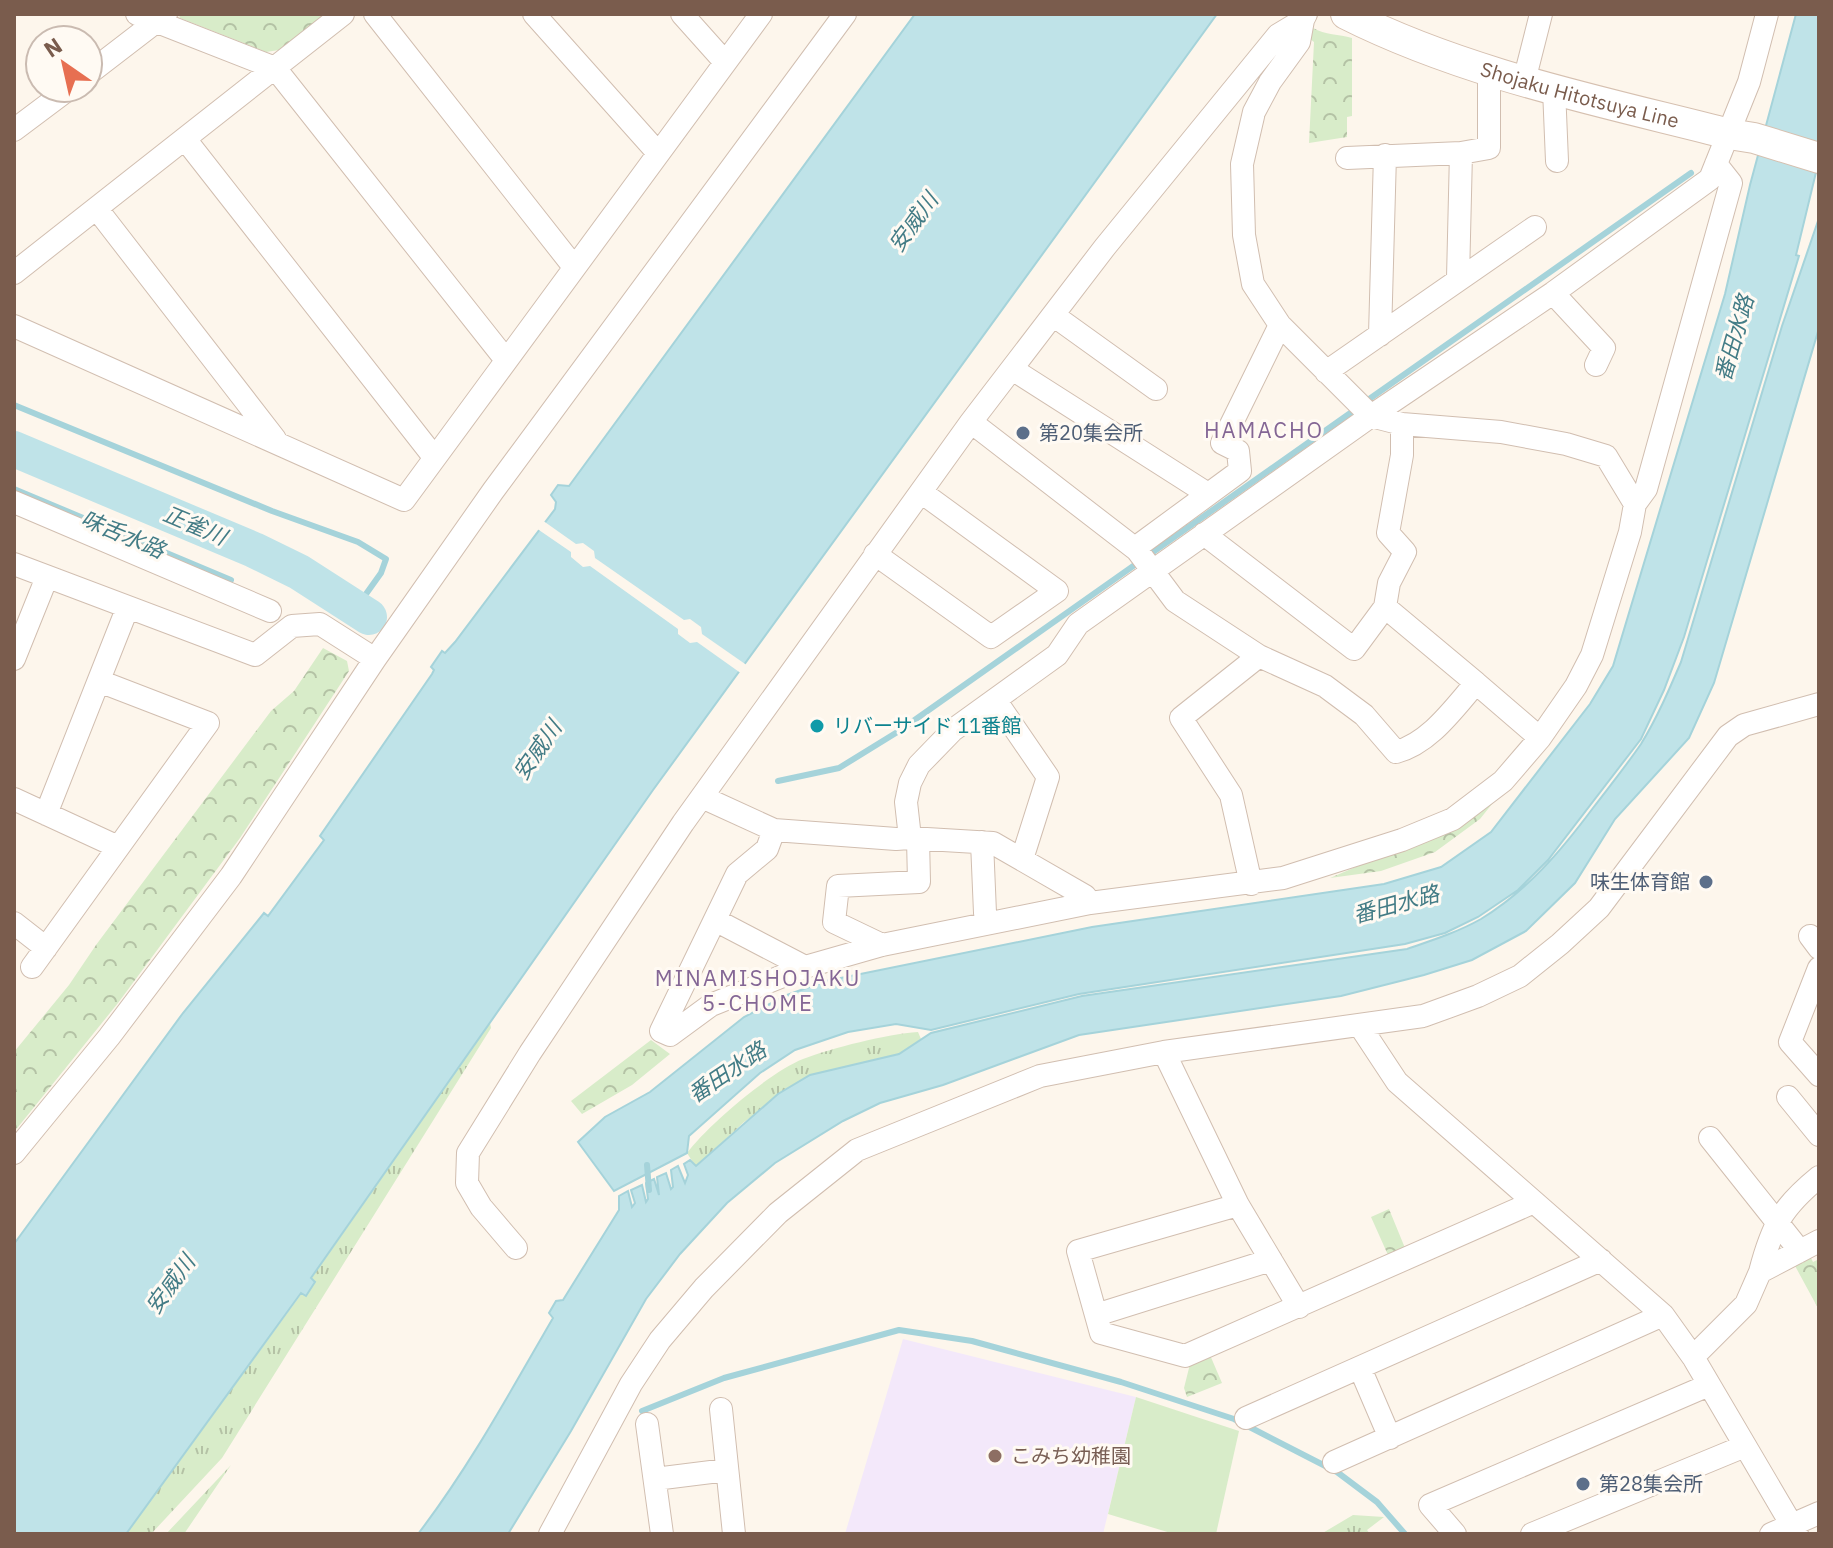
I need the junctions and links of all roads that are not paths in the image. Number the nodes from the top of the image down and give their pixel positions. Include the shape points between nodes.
1 (343, 14) edge
2 (375, 14) edge
3 (534, 14) edge
4 (682, 14) edge
5 (761, 14) edge
6 (845, 14) edge
7 (1346, 14) edge
8 (1541, 14) edge
9 (1767, 14) edge
10 (153, 17) edge
11 (1304, 17) edge
12 (104, 60) edge
13 (724, 61) junction
14 (275, 68) junction
15 (1489, 70) junction
16 (1524, 81) junction
17 (1554, 89) junction
18 (49, 104) edge
19 (14, 130) edge
20 (1741, 136) junction
21 (185, 139) junction
22 (658, 153) junction
23 (1461, 153) junction
24 (1385, 155) junction
25 (1347, 158) dead end
26 (1819, 158) edge
27 (1557, 161) dead end
28 (1716, 164) junction
29 (97, 209) junction
30 (1535, 227) dead end
31 (574, 267) junction
32 (14, 273) edge
33 (1458, 278) junction
34 (1553, 293) junction
35 (1053, 315) junction
36 (1280, 325) junction
37 (14, 326) edge
38 (1380, 335) junction
39 (506, 360) junction
40 (1596, 365) dead end
41 (1012, 369) junction
42 (1326, 372) junction
43 (1156, 389) dead end
44 (1363, 410) junction
45 (971, 422) junction
46 (1402, 424) junction
47 (277, 442) junction
48 (434, 457) junction
49 (921, 492) junction
50 (1208, 494) junction
51 (14, 502) edge
52 (1635, 504) junction
53 (1204, 534) junction
54 (875, 554) junction
55 (1143, 558) junction
56 (14, 564) edge
57 (47, 577) junction
58 (1385, 607) junction
59 (127, 609) junction
60 (270, 611) dead end
61 (18, 635) edge
62 (1259, 656) junction
63 (14, 659) edge
64 (375, 659) junction
65 (99, 681) junction
66 (1476, 683) junction
67 (996, 701) junction
68 (1819, 704) edge
69 (1540, 738) junction
70 (702, 797) junction
71 (14, 799) edge
72 (46, 814) junction
73 (774, 830) junction
74 (914, 838) junction
75 (982, 842) junction
76 (118, 847) junction
77 (1022, 859) junction
78 (1251, 884) junction
79 (1090, 903) junction
80 (985, 913) dead end
81 (16, 915) edge
82 (715, 920) junction
83 (882, 945) junction
84 (46, 948) junction
85 (32, 967) dead end
86 (805, 967) junction
87 (1819, 968) edge
88 (1360, 1026) junction
89 (1164, 1052) junction
90 (1819, 1075) edge
91 (1788, 1097) dead end
92 (1819, 1135) edge
93 (1710, 1138) dead end
94 (14, 1153) edge
95 (1819, 1177) edge
96 (1534, 1202) junction
97 (1238, 1205) junction
98 (1778, 1221) junction
99 (1810, 1246) edge
100 (516, 1248) dead end
101 (1271, 1260) junction
102 (1601, 1260) junction
103 (1760, 1272) junction
104 (1299, 1307) junction
105 (1096, 1315) junction
106 (1663, 1315) junction
107 (1693, 1357) junction
108 (1360, 1368) junction
109 (1709, 1385) junction
110 (721, 1409) dead end
111 (1246, 1418) dead end
112 (647, 1424) dead end
113 (1390, 1438) junction
114 (1745, 1446) junction
115 (1334, 1462) dead end
116 (727, 1470) junction
117 (655, 1479) junction
118 (1819, 1513) edge
119 (1794, 1530) edge
120 (550, 1534) edge
121 (662, 1534) edge
122 (734, 1534) edge
123 (1455, 1534) edge
124 (1532, 1534) edge
125 (1771, 1534) edge

1 - 14 street
2 - 31 street
3 - 22 street
4 - 13 street
5 - 13 street
6 - 64 street
7 - 15 main road, Shojaku Hitotsuya Line
8 - 16 street
9 - 20 street
10 - 12 street
10 - 14 street
11 - 35 street via 1278,35
11 - 36 street via 1299,42 1254,112 1242,164 1244,235 1253,284
13 - 22 street
14 - 21 street
14 - 39 street
15 - 16 main road, Shojaku Hitotsuya Line
15 - 23 street via 1489,148
16 - 17 main road, Shojaku Hitotsuya Line
17 - 20 main road, Shojaku Hitotsuya Line
17 - 27 street
18 - 19 street
20 - 26 main road, Shojaku Hitotsuya Line
20 - 28 street
21 - 29 street
21 - 48 street
22 - 31 street
23 - 24 street
23 - 33 street
24 - 25 street
24 - 38 street
28 - 34 street via 1710,179
28 - 52 street via 1731,183 1646,489
29 - 32 street
29 - 47 street
30 - 33 street
31 - 39 street
33 - 38 street
34 - 40 street via 1604,348
34 - 44 street
35 - 41 street
35 - 43 street
36 - 42 street
36 - 50 street via 1222,443 1238,451 1240,471
37 - 47 street
38 - 42 street
39 - 48 street
41 - 45 street
41 - 50 street
42 - 44 street
44 - 46 street
44 - 53 street
45 - 49 street
45 - 55 street
46 - 52 street via 1501,432 1606,456
46 - 58 street via 1388,533 1405,552 1389,583
47 - 48 street via 404,500
49 - 54 street
49 - 54 street via 1057,591 991,637
50 - 55 street
51 - 60 street
52 - 69 street via 1592,655
53 - 55 street
53 - 58 street via 1354,649
54 - 70 street
55 - 62 street via 1175,601
55 - 67 street via 1078,624 1057,655
56 - 57 street
57 - 59 street
57 - 61 street
58 - 66 street
59 - 64 street via 255,655 292,626 320,624
59 - 65 street
61 - 63 street
62 - 66 street via 1352,704 1396,752 1440,724
62 - 78 street via 1181,718 1231,795
64 - 94 street via 231,876
65 - 72 street
65 - 76 street via 208,723
66 - 69 street
67 - 74 street via 953,730 919,765 906,802
67 - 77 street via 1048,777
68 - 88 street via 1744,725 1728,736 1599,908 1520,976 1423,1016
69 - 78 street via 1503,781 1453,819 1402,840
70 - 73 street
70 - 100 street via 468,1153 467,1183
71 - 72 street
72 - 76 street
73 - 74 street
73 - 82 street via 767,849 737,874
74 - 75 street
74 - 83 street via 919,882 838,886 834,922
75 - 77 street
75 - 80 street
76 - 84 street
77 - 79 street
78 - 79 street
79 - 83 street
81 - 84 street
82 - 86 street
82 - 86 street via 661,1031 670,1035 711,1005
83 - 86 street
84 - 85 street
87 - 90 street via 1790,1042
88 - 89 street
88 - 96 street via 1397,1082
89 - 97 street
89 - 120 street via 1040,1076 857,1150 778,1213 660,1340
91 - 92 street
93 - 98 street
95 - 98 street
96 - 102 street
96 - 104 street
97 - 101 street
97 - 105 street via 1078,1251
98 - 99 street
98 - 103 street
99 - 103 street
101 - 104 street
101 - 105 street
102 - 106 street
102 - 108 street
103 - 107 street via 1746,1304
104 - 105 street via 1185,1356 1101,1333
106 - 107 street
106 - 113 street
107 - 109 street
108 - 111 street
108 - 113 street
109 - 114 street
109 - 123 street via 1430,1505
110 - 116 street
112 - 117 street
113 - 115 street
114 - 119 street
114 - 124 street
116 - 117 street
116 - 122 street
117 - 121 street
118 - 119 street
119 - 125 street

